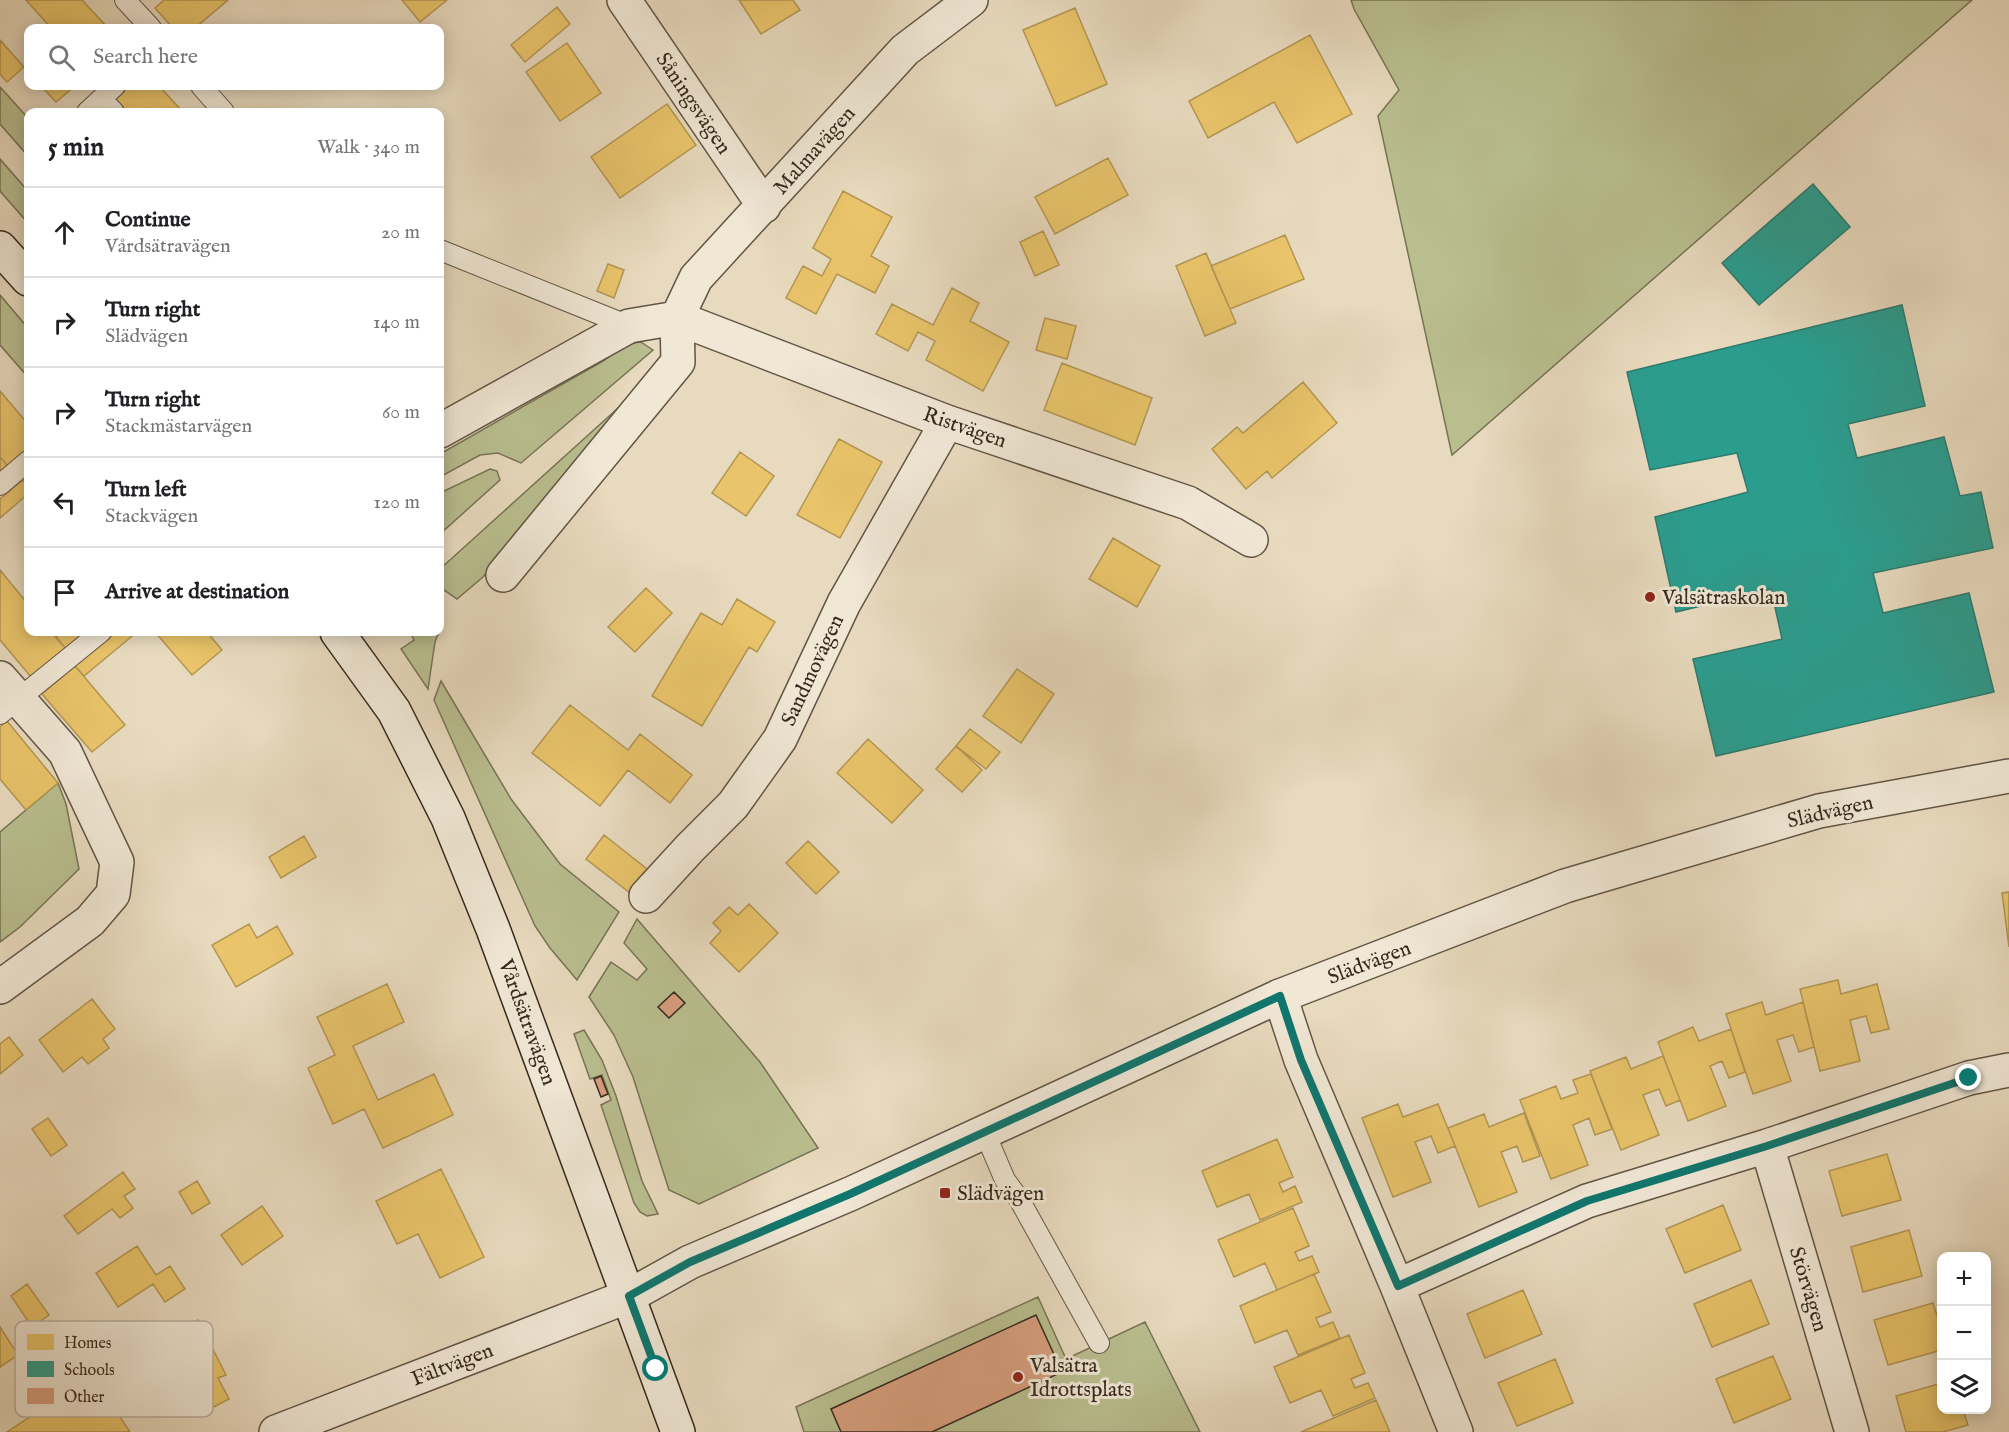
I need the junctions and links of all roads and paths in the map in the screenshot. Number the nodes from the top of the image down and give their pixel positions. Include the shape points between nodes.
1 (125, 0) edge
2 (624, 0) edge
3 (971, 0) edge
4 (147, 24) edge
5 (205, 90) edge
6 (220, 108) edge
7 (764, 206) junction
8 (0, 248) edge
9 (444, 252) edge
10 (24, 275) edge
11 (677, 318) junction
12 (629, 326) junction
13 (947, 422) junction
14 (444, 429) edge
15 (24, 464) edge
16 (0, 485) edge
17 (1251, 540) dead end
18 (503, 575) dead end
19 (94, 636) edge
20 (340, 636) edge
21 (6, 697) edge
22 (2009, 776) edge
23 (646, 896) dead end
24 (0, 987) edge
25 (1280, 996) junction
26 (2009, 1070) edge
27 (985, 1133) junction
28 (1767, 1146) junction
29 (1398, 1286) junction
30 (629, 1296) junction
31 (1099, 1343) dead end
32 (276, 1432) edge
33 (678, 1432) edge
34 (1456, 1432) edge
35 (1852, 1432) edge

1 - 4 lane
2 - 7 street, Såningsvägen
3 - 7 street, Malmavägen via 905,50
5 - 6 lane
7 - 11 street, Malmavägen via 696,278
8 - 10 street
9 - 12 lane
11 - 12 street
11 - 13 street, Ristvägen
11 - 18 street, Malmavägen via 678,362
12 - 14 street
13 - 17 street, Ristvägen via 1188,502
13 - 23 street, Sandmovägen via 844,603 780,739 733,805
15 - 16 lane
19 - 21 lane
20 - 30 street, Vårdsätravägen via 394,711 448,818 494,929
21 - 24 street via 65,752 117,862 113,894 90,921
22 - 25 street, Slädvägen via 1819,811 1565,886
25 - 27 street, Slädvägen
25 - 29 street via 1301,1060
26 - 28 street via 1969,1078
27 - 30 street, Slädvägen via 690,1262
27 - 31 lane via 1005,1180
28 - 29 street via 1587,1201
28 - 35 street, Störvägen
29 - 34 street
30 - 32 street, Fältvägen
30 - 33 street, Vårdsätravägen

